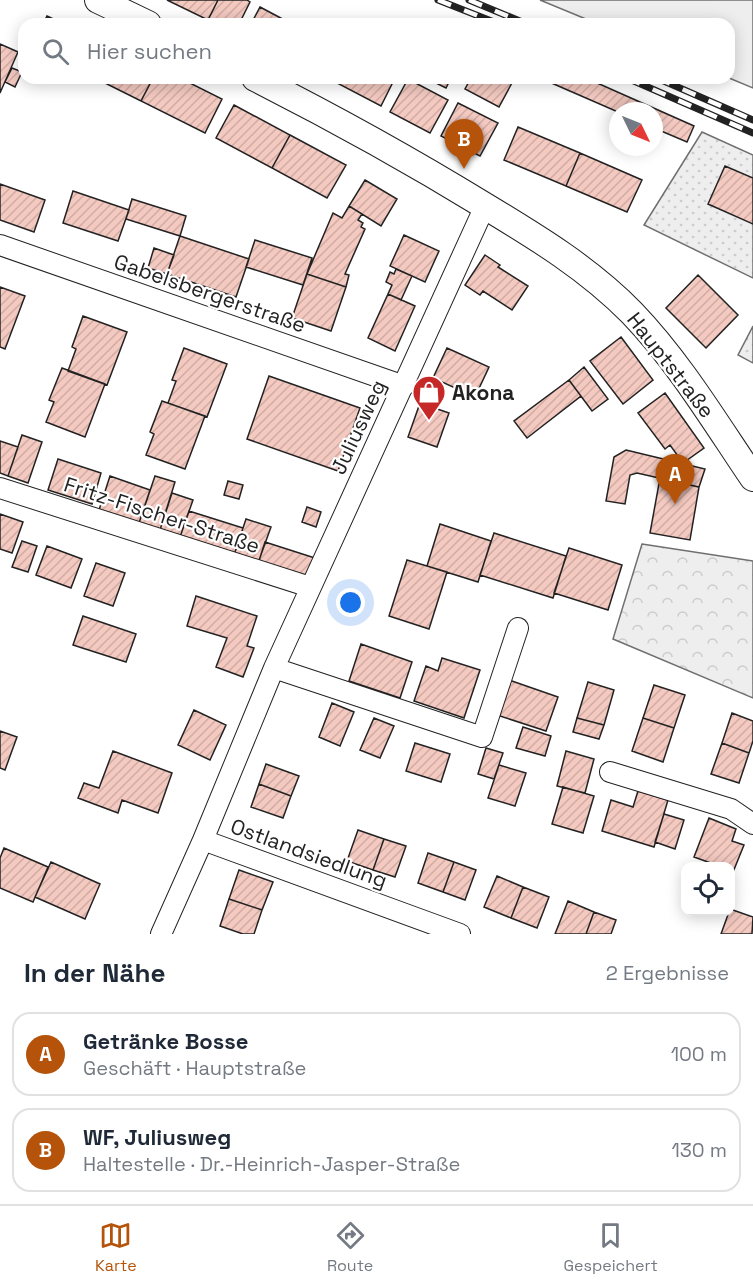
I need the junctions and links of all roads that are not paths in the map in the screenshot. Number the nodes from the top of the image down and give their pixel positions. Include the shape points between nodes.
1 (98, 0) edge
2 (136, 18) edge
3 (267, 84) edge
4 (485, 206) junction
5 (0, 245) edge
6 (404, 386) junction
7 (753, 478) edge
8 (0, 488) edge
9 (310, 587) junction
10 (518, 628) dead end
11 (274, 668) junction
12 (610, 772) dead end
13 (753, 824) edge
14 (203, 840) junction
15 (161, 934) edge
16 (460, 934) edge

1 - 2 street
3 - 4 street, Hauptstraße via 378,142
4 - 6 street, Juliusweg
4 - 7 street, Hauptstraße via 575,263 633,314 678,369
5 - 6 street, Gabelsbergerstraße
6 - 9 street, Juliusweg
8 - 9 street, Fritz-Fischer-Straße
9 - 11 street, Juliusweg
10 - 11 street via 482,737
11 - 14 street, Juliusweg
12 - 13 street via 731,809
14 - 15 street, Ostlandsiedlung
14 - 16 street, Ostlandsiedlung

